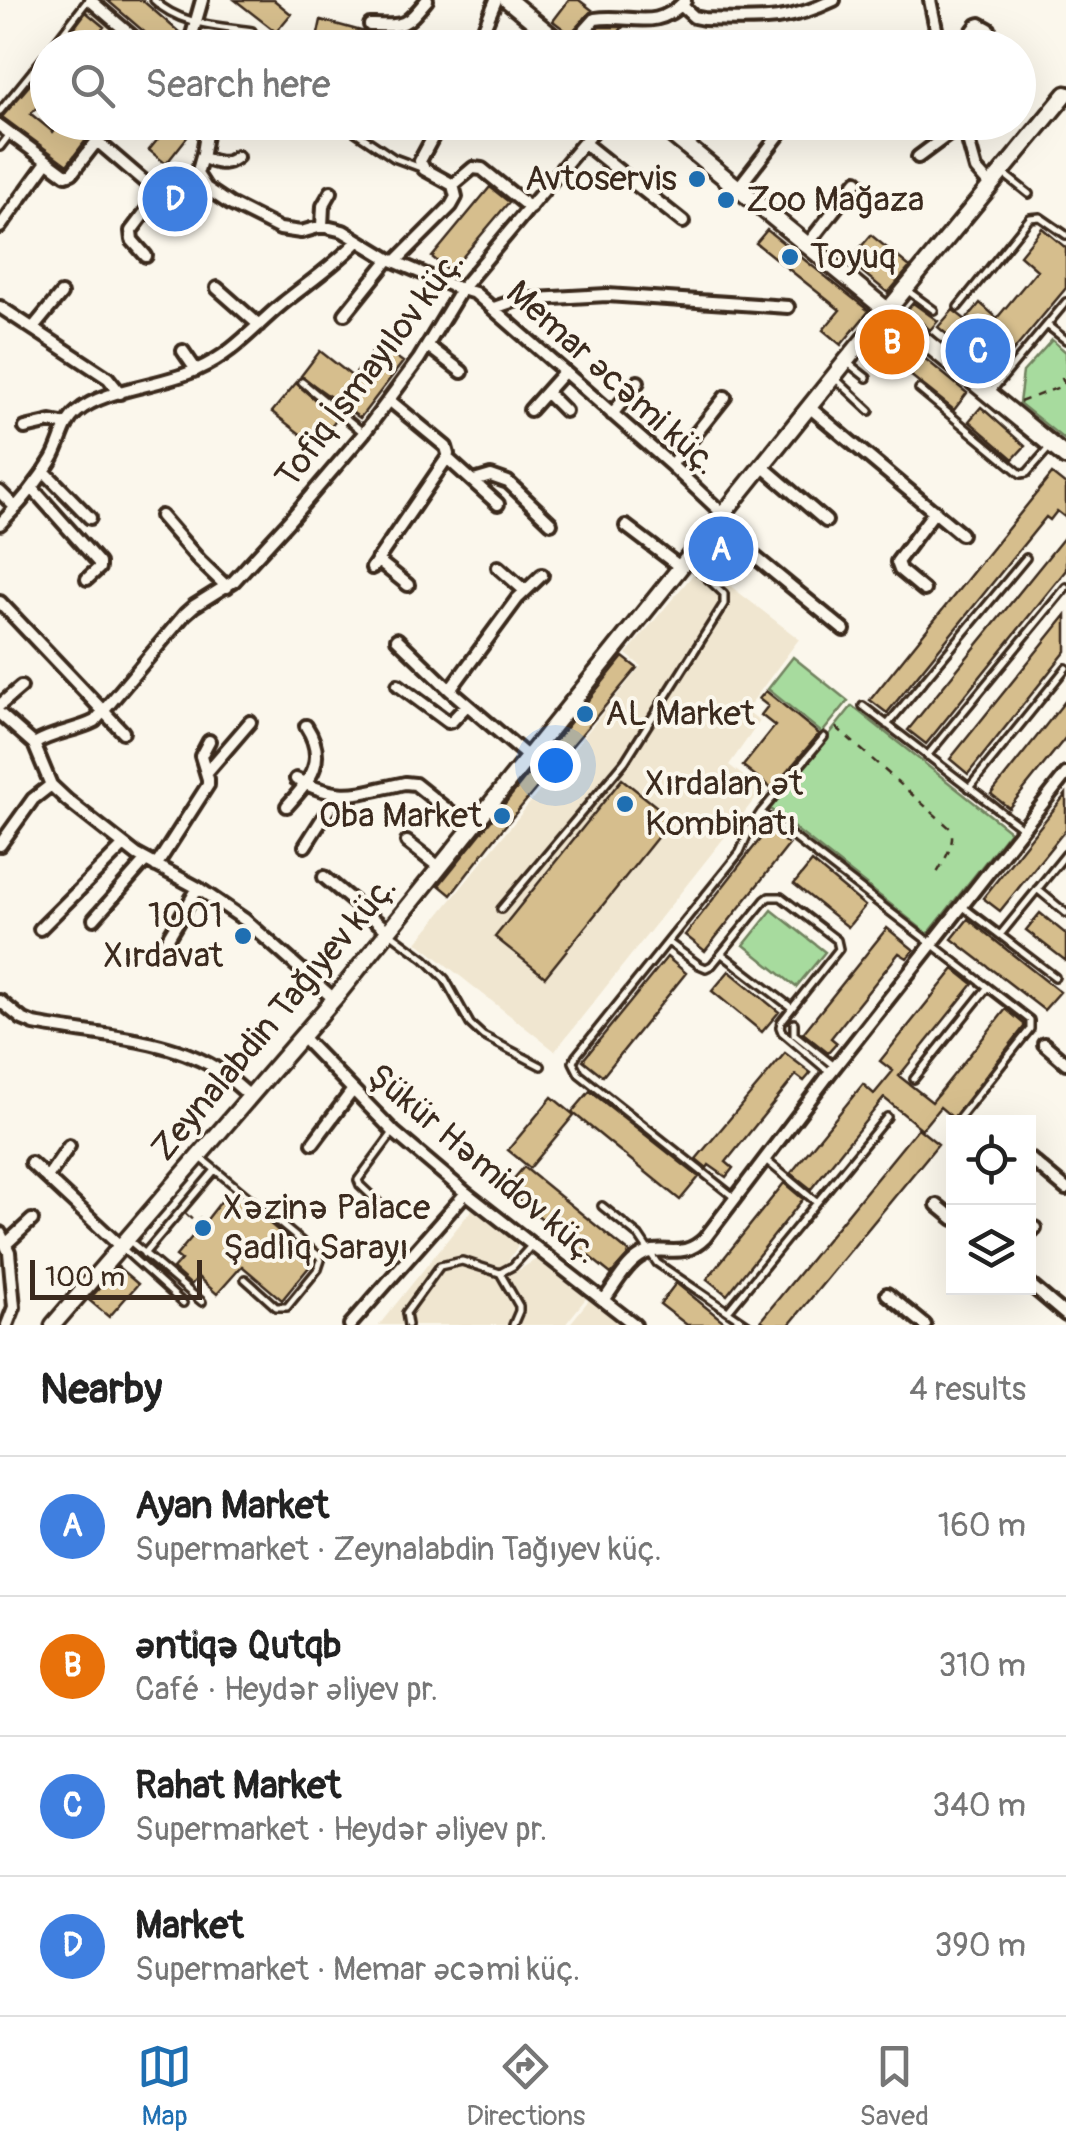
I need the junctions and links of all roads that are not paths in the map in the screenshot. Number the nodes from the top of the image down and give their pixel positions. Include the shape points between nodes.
1 (89, 0) edge
2 (154, 0) edge
3 (202, 0) edge
4 (428, 0) edge
5 (496, 0) edge
6 (508, 0) edge
7 (834, 0) edge
8 (930, 0) edge
9 (683, 3) edge
10 (196, 23) junction
11 (370, 25) dead end
12 (989, 29) dead end
13 (65, 30) edge
14 (125, 30) edge
15 (193, 30) edge
16 (245, 30) edge
17 (485, 30) edge
18 (546, 30) edge
19 (585, 30) edge
20 (936, 30) edge
21 (972, 30) edge
22 (30, 74) edge
23 (1066, 94) edge
24 (0, 111) edge
25 (5, 130) edge
26 (1036, 131) edge
27 (205, 140) edge
28 (368, 140) edge
29 (431, 140) edge
30 (586, 140) edge
31 (679, 140) edge
32 (775, 140) edge
33 (941, 140) edge
34 (969, 140) edge
35 (1028, 140) edge
36 (97, 141) joint
37 (584, 143) junction
38 (0, 147) edge
39 (237, 157) dead end
40 (918, 157) dead end
41 (202, 158) junction
42 (46, 162) junction
43 (424, 169) junction
44 (1002, 172) junction
45 (197, 174) junction
46 (857, 181) dead end
47 (453, 185) junction
48 (991, 186) junction
49 (738, 188) junction
50 (332, 192) dead end
51 (159, 194) junction
52 (1029, 194) dead end
53 (530, 208) junction
54 (683, 222) dead end
55 (322, 226) junction
56 (0, 227) edge
57 (1066, 235) edge
58 (358, 241) junction
59 (807, 245) junction
60 (146, 256) dead end
61 (392, 260) junction
62 (217, 288) dead end
63 (462, 288) junction
64 (906, 289) junction
65 (61, 294) dead end
66 (1066, 302) edge
67 (0, 307) edge
68 (788, 307) dead end
69 (958, 307) dead end
70 (494, 308) junction
71 (887, 310) junction
72 (934, 310) dead end
73 (345, 314) dead end
74 (1047, 325) junction
75 (259, 326) junction
76 (32, 328) junction
77 (1066, 340) edge
78 (428, 346) junction
79 (183, 351) dead end
80 (846, 361) junction
81 (196, 370) junction
82 (462, 372) dead end
83 (564, 372) junction
84 (834, 377) junction
85 (867, 378) dead end
86 (302, 382) dead end
87 (638, 382) dead end
88 (919, 389) dead end
89 (546, 392) junction
90 (120, 393) junction
91 (990, 394) junction
92 (725, 396) dead end
93 (389, 400) junction
94 (809, 407) junction
95 (530, 410) dead end
96 (565, 411) dead end
97 (870, 411) dead end
98 (612, 414) junction
99 (67, 425) junction
100 (25, 428) dead end
101 (364, 433) junction
102 (1052, 445) junction
103 (1066, 457) edge
104 (447, 458) junction
105 (671, 465) junction
106 (762, 466) junction
107 (44, 472) junction
108 (474, 482) junction
109 (33, 489) junction
110 (0, 492) edge
111 (498, 504) dead end
112 (16, 508) junction
113 (934, 511) junction
114 (161, 516) dead end
115 (90, 518) dead end
116 (719, 519) junction
117 (826, 521) dead end
118 (551, 523) dead end
119 (0, 524) edge
120 (626, 526) dead end
121 (961, 534) dead end
122 (1026, 558) dead end
123 (684, 563) junction
124 (498, 567) dead end
125 (542, 575) dead end
126 (87, 579) dead end
127 (408, 585) dead end
128 (226, 586) junction
129 (1066, 587) edge
130 (524, 590) junction
131 (924, 590) dead end
132 (0, 602) edge
133 (844, 630) dead end
134 (398, 640) dead end
135 (1066, 668) edge
136 (398, 685) dead end
137 (21, 687) dead end
138 (450, 690) junction
139 (0, 705) edge
140 (467, 705) junction
141 (862, 706) dead end
142 (104, 712) junction
143 (0, 714) edge
144 (250, 722) dead end
145 (887, 725) junction
146 (306, 726) dead end
147 (123, 732) dead end
148 (824, 736) dead end
149 (210, 741) dead end
150 (34, 744) junction
151 (527, 756) junction
152 (927, 756) junction
153 (207, 772) junction
154 (1066, 774) edge
155 (301, 782) junction
156 (52, 785) junction
157 (969, 788) junction
158 (1062, 788) edge
159 (338, 796) junction
160 (287, 806) dead end
161 (761, 812) junction
162 (470, 828) junction
163 (1022, 828) junction
164 (407, 842) dead end
165 (0, 845) edge
166 (124, 845) junction
167 (305, 846) dead end
168 (1066, 854) edge
169 (151, 863) junction
170 (439, 867) junction
171 (324, 876) dead end
172 (198, 888) junction
173 (1037, 889) junction
174 (962, 906) junction
175 (501, 908) dead end
176 (1066, 913) edge
177 (94, 918) dead end
178 (40, 929) dead end
179 (388, 931) junction
180 (1000, 934) junction
181 (668, 942) junction
182 (932, 944) junction
183 (162, 948) dead end
184 (722, 954) junction
185 (1055, 978) dead end
186 (987, 988) junction
187 (334, 999) junction
188 (0, 1002) edge
189 (792, 1008) junction
190 (794, 1023) dead end
191 (302, 1038) junction
192 (1044, 1044) dead end
193 (1066, 1062) edge
194 (541, 1066) dead end
195 (832, 1070) junction
196 (914, 1078) dead end
197 (352, 1091) junction
198 (250, 1096) junction
199 (962, 1115) edge
200 (887, 1117) dead end
201 (394, 1132) junction
202 (313, 1143) dead end
203 (68, 1146) dead end
204 (198, 1156) junction
205 (764, 1159) junction
206 (31, 1163) dead end
207 (1036, 1165) edge
208 (215, 1170) junction
209 (47, 1178) junction
210 (1066, 1190) edge
211 (466, 1193) junction
212 (736, 1198) junction
213 (817, 1202) junction
214 (937, 1205) dead end
215 (382, 1206) dead end
216 (602, 1206) dead end
217 (946, 1212) edge
218 (32, 1220) dead end
219 (0, 1233) edge
220 (6, 1244) junction
221 (125, 1244) junction
222 (531, 1246) junction
223 (649, 1252) junction
224 (144, 1254) junction
225 (500, 1273) junction
226 (245, 1279) dead end
227 (1036, 1290) edge
228 (886, 1294) dead end
229 (604, 1300) junction
230 (202, 1302) dead end
231 (183, 1303) dead end
232 (728, 1311) junction
233 (1066, 1316) edge
234 (7, 1325) edge
235 (53, 1325) edge
236 (350, 1325) edge
237 (408, 1325) edge
238 (513, 1325) edge
239 (635, 1325) edge
240 (748, 1325) edge
241 (925, 1325) edge

1 - 13 lane
1 - 14 street
2 - 10 lane
3 - 10 street
4 - 11 street via 400,26
5 - 17 street
6 - 18 main road
7 - 9 street via 771,20 704,19
8 - 20 street
9 - 19 street via 660,18 595,19
10 - 15 street
10 - 16 lane
12 - 21 street via 980,24
22 - 24 lane
23 - 26 street, Zeynalabdin Tağıyev küç.
25 - 38 lane
25 - 42 street
27 - 41 street
28 - 43 lane
29 - 43 street via 421,158
30 - 37 street, Tofiq İsmayılov küç.
31 - 49 main road
32 - 49 street
33 - 40 street
34 - 48 street via 976,168
35 - 44 street, Zeynalabdin Tağıyev küç.
36 - 42 street via 70,174
36 - 51 street
37 - 53 street, Tofiq İsmayılov küç.
37 - 54 street
39 - 41 street via 228,164
41 - 45 street
42 - 56 street
43 - 47 street
44 - 48 street, Zeynalabdin Tağıyev küç.
44 - 52 lane
45 - 51 street via 173,180
45 - 55 street, Memar Əcəmi küç. via 230,204 280,229
46 - 59 street
47 - 53 street via 473,168 482,170
47 - 61 street via 451,206
48 - 64 street, Zeynalabdin Tağıyev küç.
49 - 59 main road
50 - 55 street
51 - 60 street via 131,231
53 - 63 street, Tofiq İsmayılov küç.
55 - 58 street, Memar Əcəmi küç.
57 - 69 lane via 1040,217 1030,218
58 - 61 street, Memar Əcəmi küç.
58 - 75 street
59 - 71 main road
61 - 63 street, Memar Əcəmi küç.
61 - 73 street
62 - 75 street
63 - 70 street, Memar Əcəmi küç.
63 - 78 street, Tofiq İsmayılov küç.
64 - 71 street, Zeynalabdin Tağıyev küç.
64 - 72 lane
65 - 76 street
66 - 74 lane
67 - 76 street
68 - 70 street via 607,294
70 - 83 street, Memar Əcəmi küç.
71 - 80 street, Zeynalabdin Tağıyev küç.
71 - 91 main road
74 - 77 lane
74 - 91 lane
75 - 81 street
76 - 90 street
78 - 82 street
78 - 93 street, Tofiq İsmayılov küç.
79 - 81 street
80 - 84 street, Zeynalabdin Tağıyev küç.
80 - 85 lane
81 - 90 street
83 - 89 street
83 - 98 street, Memar Əcəmi küç.
84 - 94 street, Zeynalabdin Tağıyev küç.
84 - 97 lane
86 - 101 lane
87 - 98 street
88 - 102 lane via 1020,474
89 - 95 street
89 - 96 street
90 - 99 street via 79,410
91 - 102 main road
92 - 105 street
93 - 101 street, Tofiq İsmayılov küç.
93 - 104 street via 446,447
94 - 106 street, Zeynalabdin Tağıyev küç.
94 - 113 street
98 - 105 street, Memar Əcəmi küç.
99 - 100 street
99 - 107 street
101 - 128 street, Tofiq İsmayılov küç.
102 - 103 main road
104 - 108 street
104 - 127 street via 374,564
105 - 116 street, Memar Əcəmi küç.
106 - 116 street, Zeynalabdin Tağıyev küç.
106 - 117 street
107 - 109 street
107 - 115 street
108 - 111 street
108 - 118 street via 492,476 508,482
109 - 112 street
109 - 126 street via 99,563
110 - 112 street
112 - 119 street
113 - 121 street
113 - 131 street via 897,562
114 - 128 street
116 - 123 street, Zeynalabdin Tağıyev küç.
116 - 133 street, Memar Əcəmi küç.
120 - 123 street
122 - 145 lane
123 - 151 street, Zeynalabdin Tağıyev küç.
123 - 175 lane via 724,594 724,604 625,762
124 - 130 street
125 - 130 street
128 - 142 street, Tofiq İsmayılov küç. via 186,614
129 - 152 lane
130 - 138 street
132 - 142 street
134 - 138 street
135 - 157 lane
136 - 140 street via 448,722
137 - 139 street
138 - 140 street
140 - 151 street
141 - 145 lane
142 - 147 street
142 - 150 street, Tofiq İsmayılov küç.
143 - 150 street
144 - 153 street
145 - 152 lane
146 - 155 street via 318,754
148 - 161 lane
149 - 153 street via 201,756
150 - 156 street
151 - 162 street, Zeynalabdin Tağıyev küç.
152 - 157 lane
153 - 169 street via 208,785
154 - 158 street
155 - 159 street
155 - 160 street
156 - 165 street via 33,799
156 - 166 street
157 - 163 lane
158 - 163 street
159 - 162 street via 415,784
159 - 167 street
161 - 181 lane via 740,852
161 - 182 lane
162 - 170 street, Zeynalabdin Tağıyev küç.
163 - 174 street
164 - 170 street
166 - 169 street
166 - 178 street
168 - 173 lane
169 - 172 street
169 - 177 street
170 - 179 street, Zeynalabdin Tağıyev küç.
171 - 179 street
172 - 183 street
172 - 187 street
173 - 176 lane
173 - 180 lane
174 - 180 lane
174 - 182 street
179 - 187 street, Zeynalabdin Tağıyev küç.
179 - 194 lane via 444,979 483,1036
180 - 185 lane
181 - 184 lane via 706,968
181 - 212 lane via 576,1056 574,1069
182 - 186 lane
182 - 195 street
184 - 189 lane
184 - 189 lane via 775,896 837,940 839,949
186 - 196 lane
186 - 199 lane via 1030,1020 1030,1029
187 - 191 street, Zeynalabdin Tağıyev küç.
188 - 198 street via 34,1024 130,1039 208,1064
189 - 195 lane via 782,1032
190 - 195 lane via 794,1034
191 - 197 street, Şükür Həmidov küç.
191 - 198 street, Zeynalabdin Tağıyev küç.
192 - 193 street
195 - 205 street
197 - 201 street, Şükür Həmidov küç.
197 - 202 street
198 - 204 street, Zeynalabdin Tağıyev küç.
200 - 213 lane
201 - 211 street, Şükür Həmidov küç.
201 - 215 lane via 358,1180
203 - 209 street
204 - 208 lane
204 - 221 street, Zeynalabdin Tağıyev küç.
205 - 212 street
205 - 213 lane
206 - 209 street
207 - 210 street
208 - 224 lane
208 - 226 lane via 321,1260 287,1307 276,1307
209 - 221 street
211 - 222 street, Şükür Həmidov küç.
211 - 236 street
212 - 223 street via 695,1248
213 - 232 lane
214 - 217 street
216 - 223 lane
218 - 220 street
219 - 220 street
220 - 234 street via 14,1307
221 - 224 lane
221 - 231 lane
221 - 235 street, Zeynalabdin Tağıyev küç.
222 - 225 lane
222 - 229 street, Şükür Həmidov küç.
223 - 229 street
223 - 232 lane
224 - 230 lane
225 - 237 lane via 462,1261 440,1266 406,1313
225 - 238 lane via 519,1306
227 - 233 street
228 - 241 street
229 - 239 street, Şükür Həmidov küç.
232 - 240 lane

